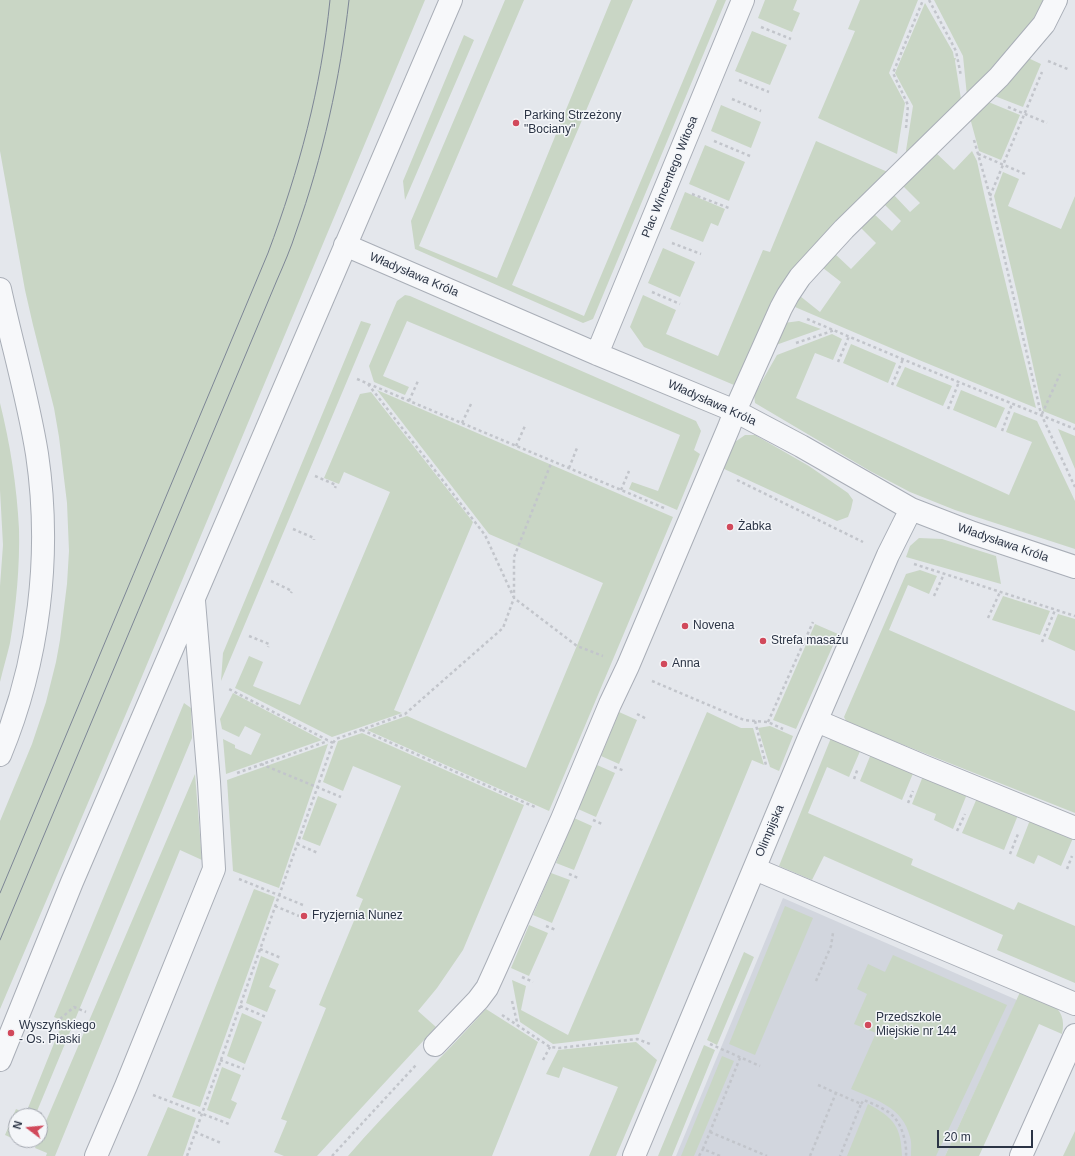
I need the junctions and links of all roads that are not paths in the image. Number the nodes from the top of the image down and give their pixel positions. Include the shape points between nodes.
1 (451, 0) edge
2 (744, 0) edge
3 (1056, 0) edge
4 (345, 245) junction
5 (0, 289) edge
6 (598, 354) junction
7 (735, 411) junction
8 (911, 508) junction
9 (1075, 567) edge
10 (194, 598) junction
11 (812, 731) junction
12 (0, 755) edge
13 (1075, 828) edge
14 (755, 869) junction
15 (1075, 1004) edge
16 (1075, 1035) edge
17 (435, 1045) road end
18 (0, 1060) edge
19 (96, 1156) edge
20 (634, 1156) edge
21 (1021, 1156) edge

1 - 4 street
2 - 6 street, Plac Wincentego Witosa
3 - 7 street via 1044,24 1013,61 844,229 800,277 788,295
4 - 6 street, Władysława Króla
4 - 10 street
5 - 12 street via 37,454 43,532 38,607 32,649 22,692
6 - 7 street, Władysława Króla
7 - 8 street, Władysława Króla
7 - 17 street via 628,666 487,988
8 - 9 street, Władysława Króla via 993,540
8 - 11 street, Olimpijska
10 - 18 street via 75,875
10 - 19 street via 214,869
11 - 13 street via 916,764
11 - 14 street, Olimpijska
14 - 15 street
14 - 20 street, Olimpijska
16 - 21 street

